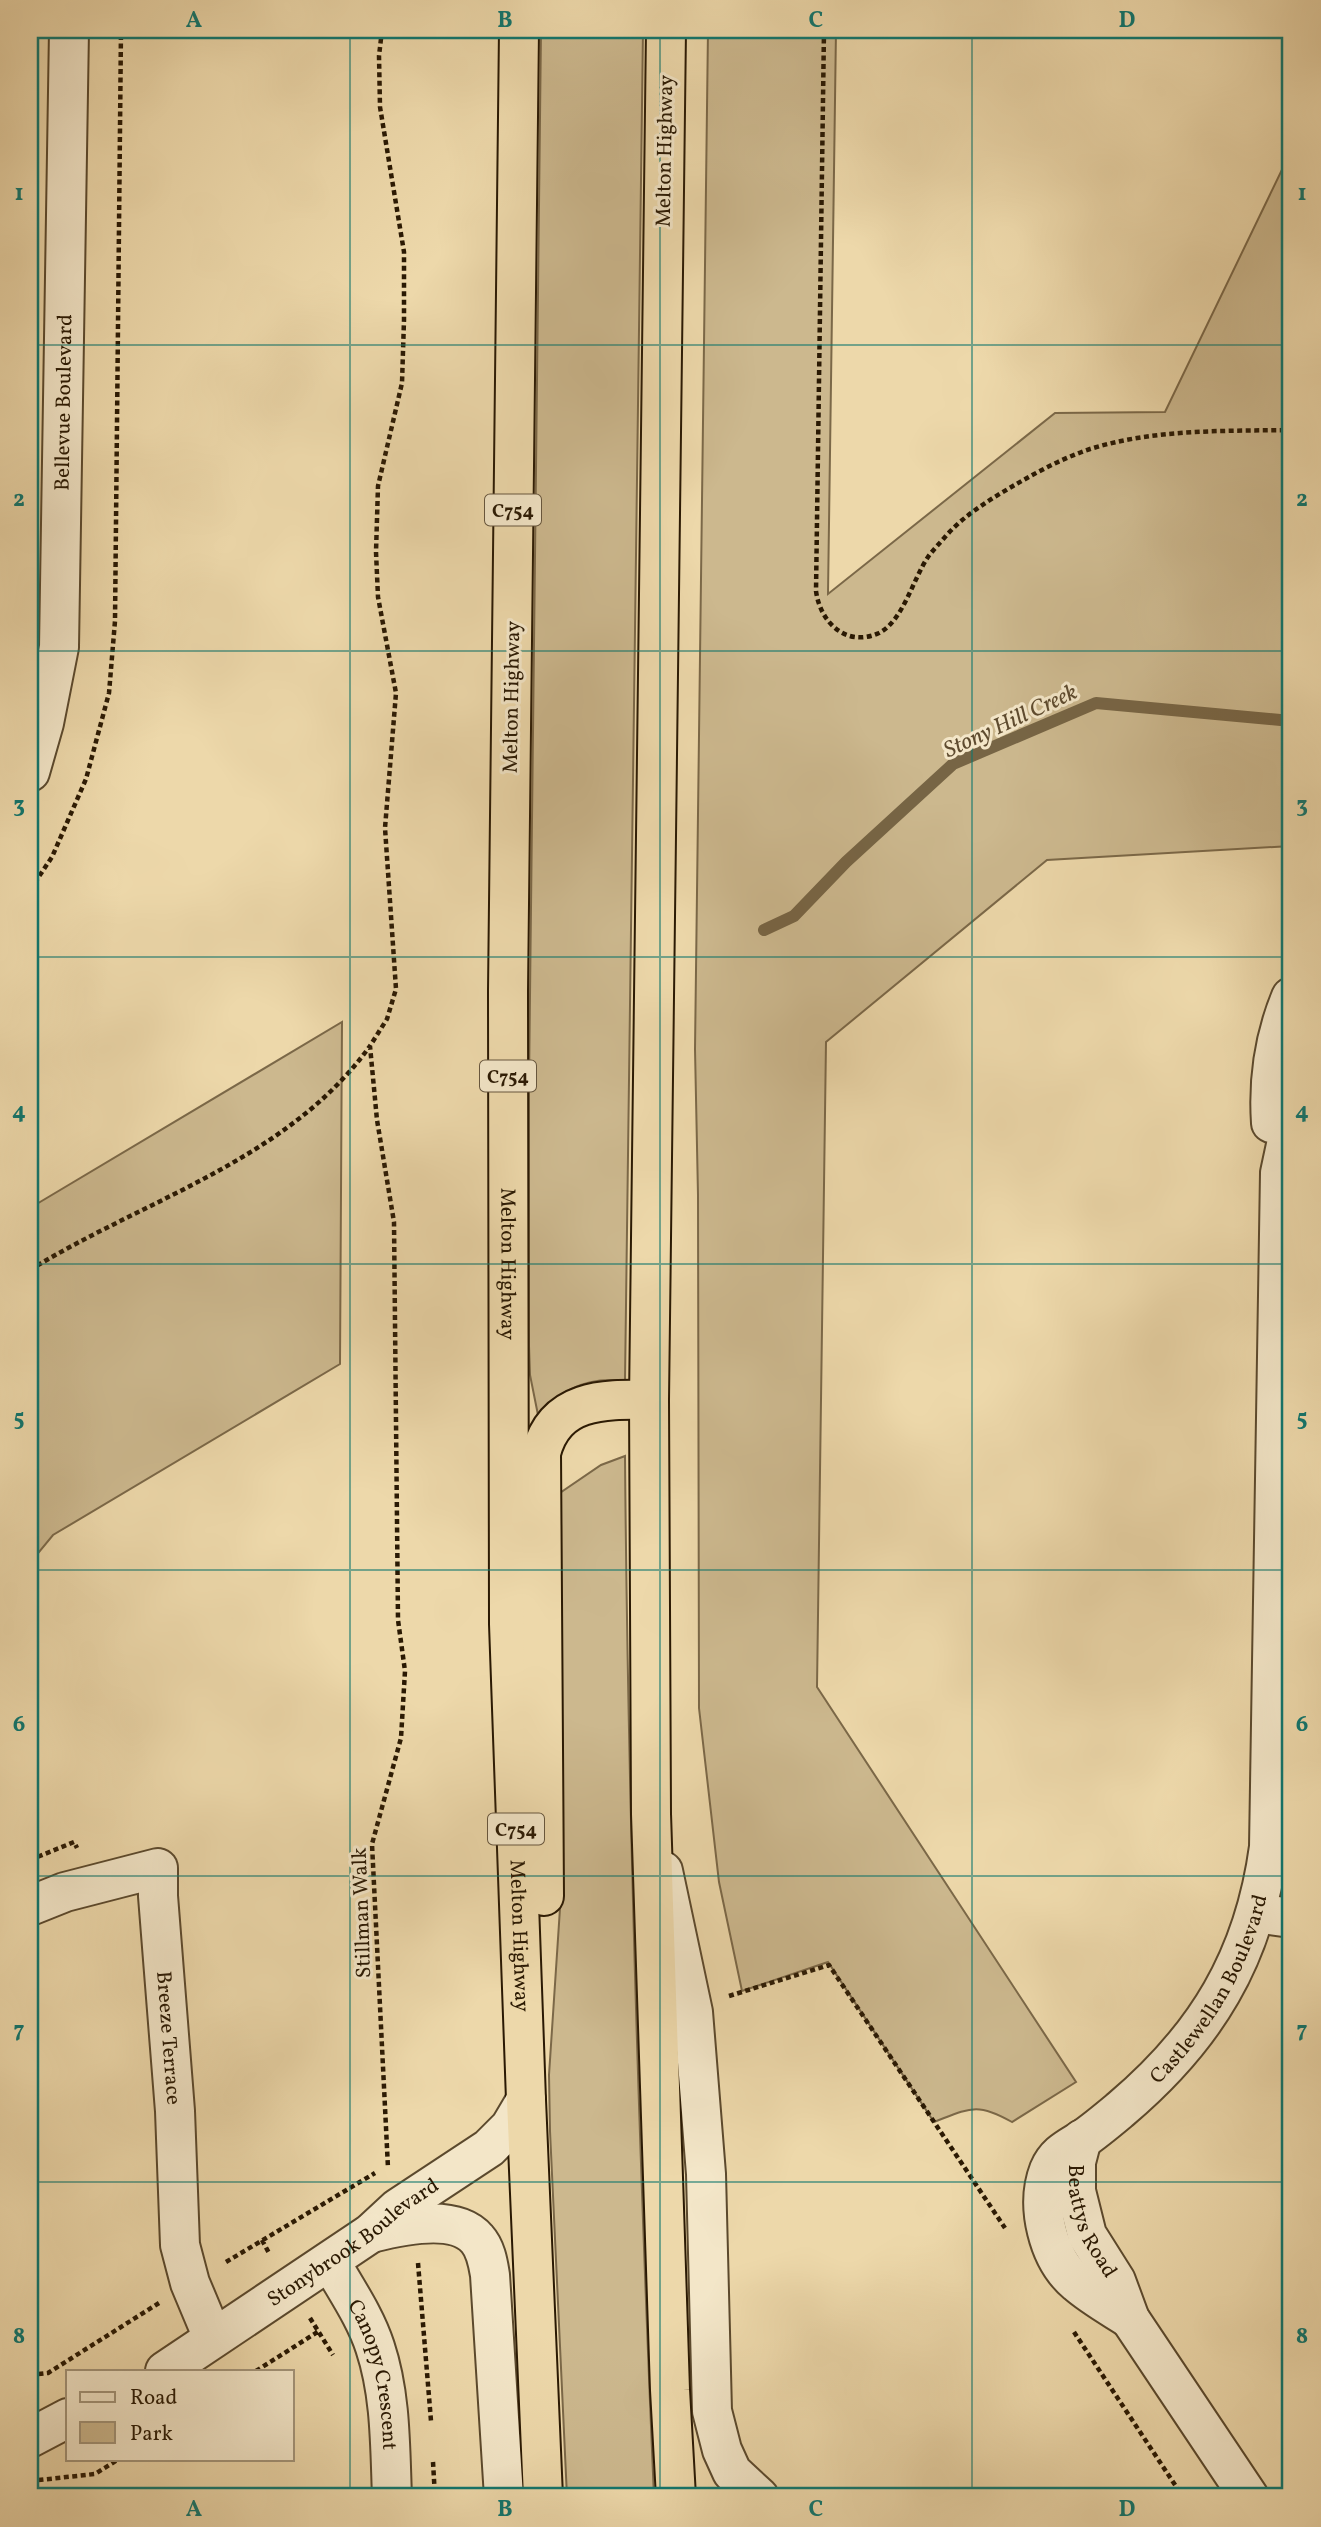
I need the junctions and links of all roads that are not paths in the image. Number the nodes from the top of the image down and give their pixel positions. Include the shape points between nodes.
1 (69, 30) edge
2 (519, 30) edge
3 (666, 30) edge
4 (30, 772) edge
5 (1291, 997) edge
6 (1291, 1091) edge
7 (1280, 1173) junction
8 (649, 1400) junction
9 (651, 1814) junction
10 (30, 1906) edge
11 (1274, 1916) edge
12 (525, 2058) junction
13 (526, 2100) junction
14 (1082, 2139) joint
15 (407, 2216) junction
16 (330, 2261) junction
17 (213, 2338) junction
18 (166, 2370) edge
19 (54, 2419) edge
20 (30, 2438) edge
21 (392, 2497) edge
22 (504, 2497) edge
23 (543, 2497) edge
24 (676, 2497) edge
25 (759, 2497) edge
26 (1249, 2497) edge

1 - 4 street, Bellevue Boulevard via 59,648
2 - 12 highway, Melton Highway / C754 via 508,991 509,1624
3 - 8 highway, Melton Highway
5 - 7 street, Castlewellan Boulevard via 1279,1026 1271,1083 1272,1131
6 - 7 street, Castlewellan Boulevard
7 - 11 street, Castlewellan Boulevard via 1269,1847
8 - 9 highway, Melton Highway
8 - 12 highway via 600,1402 567,1412 545,1436 541,1452 544,1910
9 - 24 highway, Melton Highway
9 - 25 street via 693,2012 705,2174 712,2411 732,2472
10 - 17 street, Breeze Terrace via 158,1868 180,2245
11 - 14 street, Castlewellan Boulevard via 1184,2047 1122,2109
12 - 13 highway, Melton Highway / C754
13 - 15 street, Stonybrook Boulevard via 510,2127 489,2148
13 - 23 highway, Melton Highway / C754
14 - 26 street, Beattys Road via 1058,2155 1050,2168 1043,2201 1049,2239 1076,2283 1130,2319
15 - 16 street, Stonybrook Boulevard via 400,2225 371,2233
15 - 22 street via 467,2231 477,2238 488,2261
16 - 17 street, Stonybrook Boulevard
16 - 21 street, Canopy Crescent via 375,2345 389,2418
17 - 18 street, Stonybrook Boulevard
19 - 20 street

